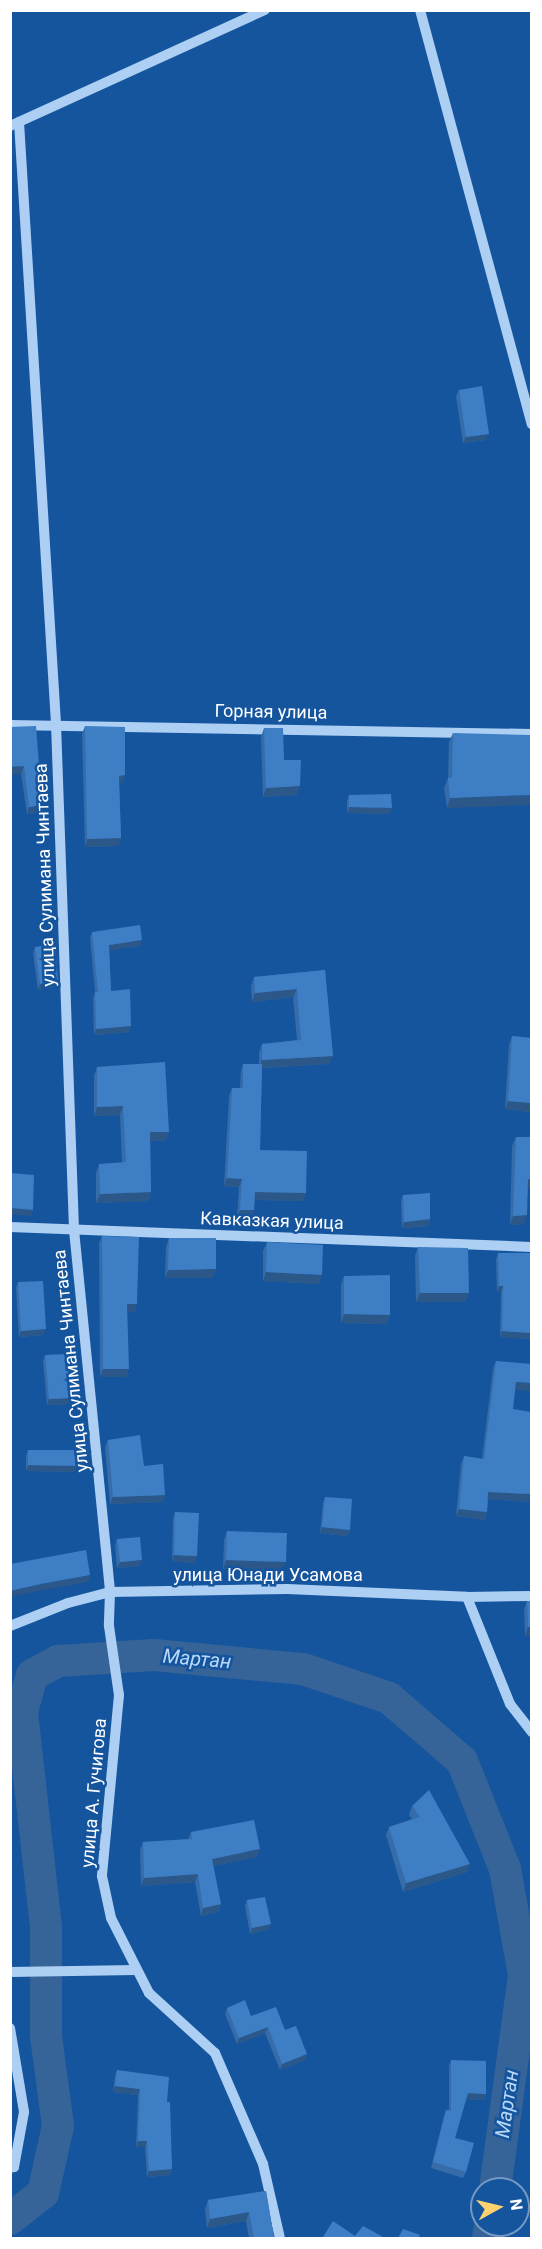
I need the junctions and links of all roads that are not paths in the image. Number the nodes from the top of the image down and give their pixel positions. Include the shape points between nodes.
1 (265, 10) edge
2 (420, 10) edge
3 (15, 124) edge
4 (531, 424) edge
5 (56, 724) junction
6 (10, 725) edge
7 (531, 734) edge
8 (10, 1227) edge
9 (74, 1230) junction
10 (531, 1247) edge
11 (110, 1592) junction
12 (531, 1596) edge
13 (467, 1597) junction
14 (10, 1626) edge
15 (109, 1626) joint
16 (531, 1732) edge
17 (136, 1970) junction
18 (10, 1972) edge
19 (10, 2028) edge
20 (10, 2168) edge
21 (280, 2238) edge

1 - 3 street
2 - 4 street
3 - 5 street, улица Сулимана Чинтаева
5 - 6 street, Горная улица
5 - 7 street, Горная улица
5 - 9 street, улица Сулимана Чинтаева
8 - 9 street, Кавказкая улица
9 - 10 street, Кавказкая улица
9 - 11 street, улица Сулимана Чинтаева
11 - 13 street, улица Юнади Усамова via 287,1589
11 - 14 street, улица Юнади Усамова via 68,1603
11 - 15 street, улица Сулимана Чинтаева
12 - 13 street, улица Юнади Усамова
13 - 16 street via 510,1704
15 - 17 street, улица А. Гучигова via 120,1695 102,1876 111,1918
17 - 18 street
17 - 21 street, улица А. Гучигова via 149,1993 215,2052 263,2164
19 - 20 street via 24,2112 14,2167

